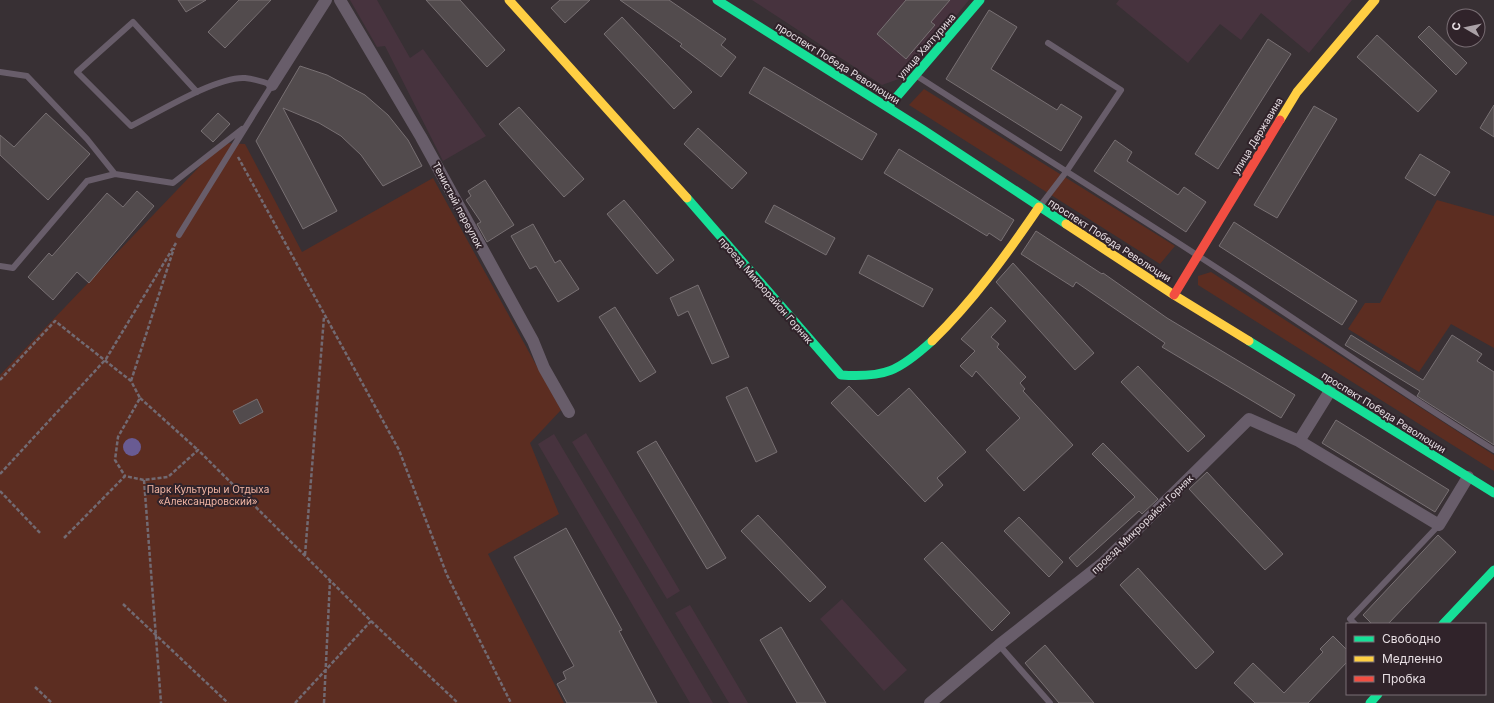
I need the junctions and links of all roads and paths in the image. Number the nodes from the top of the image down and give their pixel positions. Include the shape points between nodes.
1 (326, 0) edge
2 (340, 0) edge
3 (508, 0) edge
4 (717, 0) edge
5 (980, 0) edge
6 (1375, 0) edge
7 (1048, 43) dead end
8 (0, 72) edge
9 (916, 75) junction
10 (272, 85) junction
11 (197, 92) junction
12 (888, 107) junction
13 (244, 127) junction
14 (233, 148) junction
15 (1066, 172) junction
16 (115, 174) junction
17 (1039, 207) junction
18 (179, 235) dead end
19 (1198, 256) junction
20 (0, 266) edge
21 (1174, 295) junction
22 (324, 316) junction
23 (106, 359) junction
24 (0, 380) edge
25 (132, 381) junction
26 (1330, 392) junction
27 (140, 398) junction
28 (570, 412) dead end
29 (1299, 441) junction
30 (198, 450) junction
31 (1494, 450) edge
32 (0, 474) edge
33 (125, 476) junction
34 (1468, 477) junction
35 (144, 480) junction
36 (0, 491) edge
37 (1494, 493) edge
38 (1439, 525) junction
39 (41, 534) dead end
40 (64, 538) dead end
41 (305, 556) junction
42 (1494, 570) edge
43 (330, 581) junction
44 (123, 604) dead end
45 (371, 621) junction
46 (1355, 623) edge
47 (1444, 623) edge
48 (156, 634) junction
49 (1000, 645) junction
50 (326, 672) junction
51 (35, 687) dead end
52 (1377, 695) edge
53 (52, 703) edge
54 (161, 703) edge
55 (228, 703) edge
56 (295, 703) edge
57 (324, 703) edge
58 (458, 703) edge
59 (511, 703) edge
60 (930, 703) edge
61 (1050, 703) edge
62 (1370, 703) edge

1 - 10 street
2 - 28 street, Тенистый переулок via 445,181
3 - 17 street, проезд Микрорайон Горняк via 646,152 841,375 863,377 888,373 928,345 973,297 1010,250
4 - 12 street, проспект Победа Революции
5 - 9 street, улица Халтурина
6 - 19 street, улица Державина via 1297,92
7 - 15 lane via 1121,90
8 - 16 lane via 27,76 87,139
9 - 12 street, улица Халтурина
9 - 15 lane
10 - 11 lane via 244,78 212,85
10 - 13 lane
11 - 11 lane via 131,126 77,72 133,22
12 - 17 street, проспект Победа Революции
13 - 14 lane
13 - 16 lane via 173,183
14 - 18 lane
14 - 22 path
15 - 17 lane
15 - 19 lane
16 - 20 lane via 87,181 12,268
17 - 21 street, проспект Победа Революции
19 - 21 street, улица Державина
19 - 31 lane via 1381,376 1410,398
21 - 26 street, проспект Победа Революции
22 - 41 path
22 - 59 path via 399,450 447,575
23 - 24 path via 55,321
23 - 25 path
23 - 25 path via 176,241
23 - 32 path
25 - 27 path
26 - 29 street
26 - 34 street, проспект Победа Революции
27 - 30 path
27 - 33 path via 118,437 115,460
29 - 38 street, проезд Микрорайон Горняк
29 - 49 street, проезд Микрорайон Горняк via 1249,419 1103,563
30 - 35 path via 168,478
30 - 41 path
33 - 35 path
33 - 40 path
34 - 37 street, проспект Победа Революции
34 - 38 street
35 - 48 path
36 - 39 path
38 - 46 lane via 1350,619
41 - 43 path
42 - 47 street
43 - 45 path
43 - 50 path
44 - 48 path
45 - 50 path
45 - 58 path
48 - 54 path
48 - 55 path
49 - 60 street, проезд Микрорайон Горняк
49 - 61 lane
50 - 56 path
50 - 57 path
51 - 53 path
52 - 62 street

